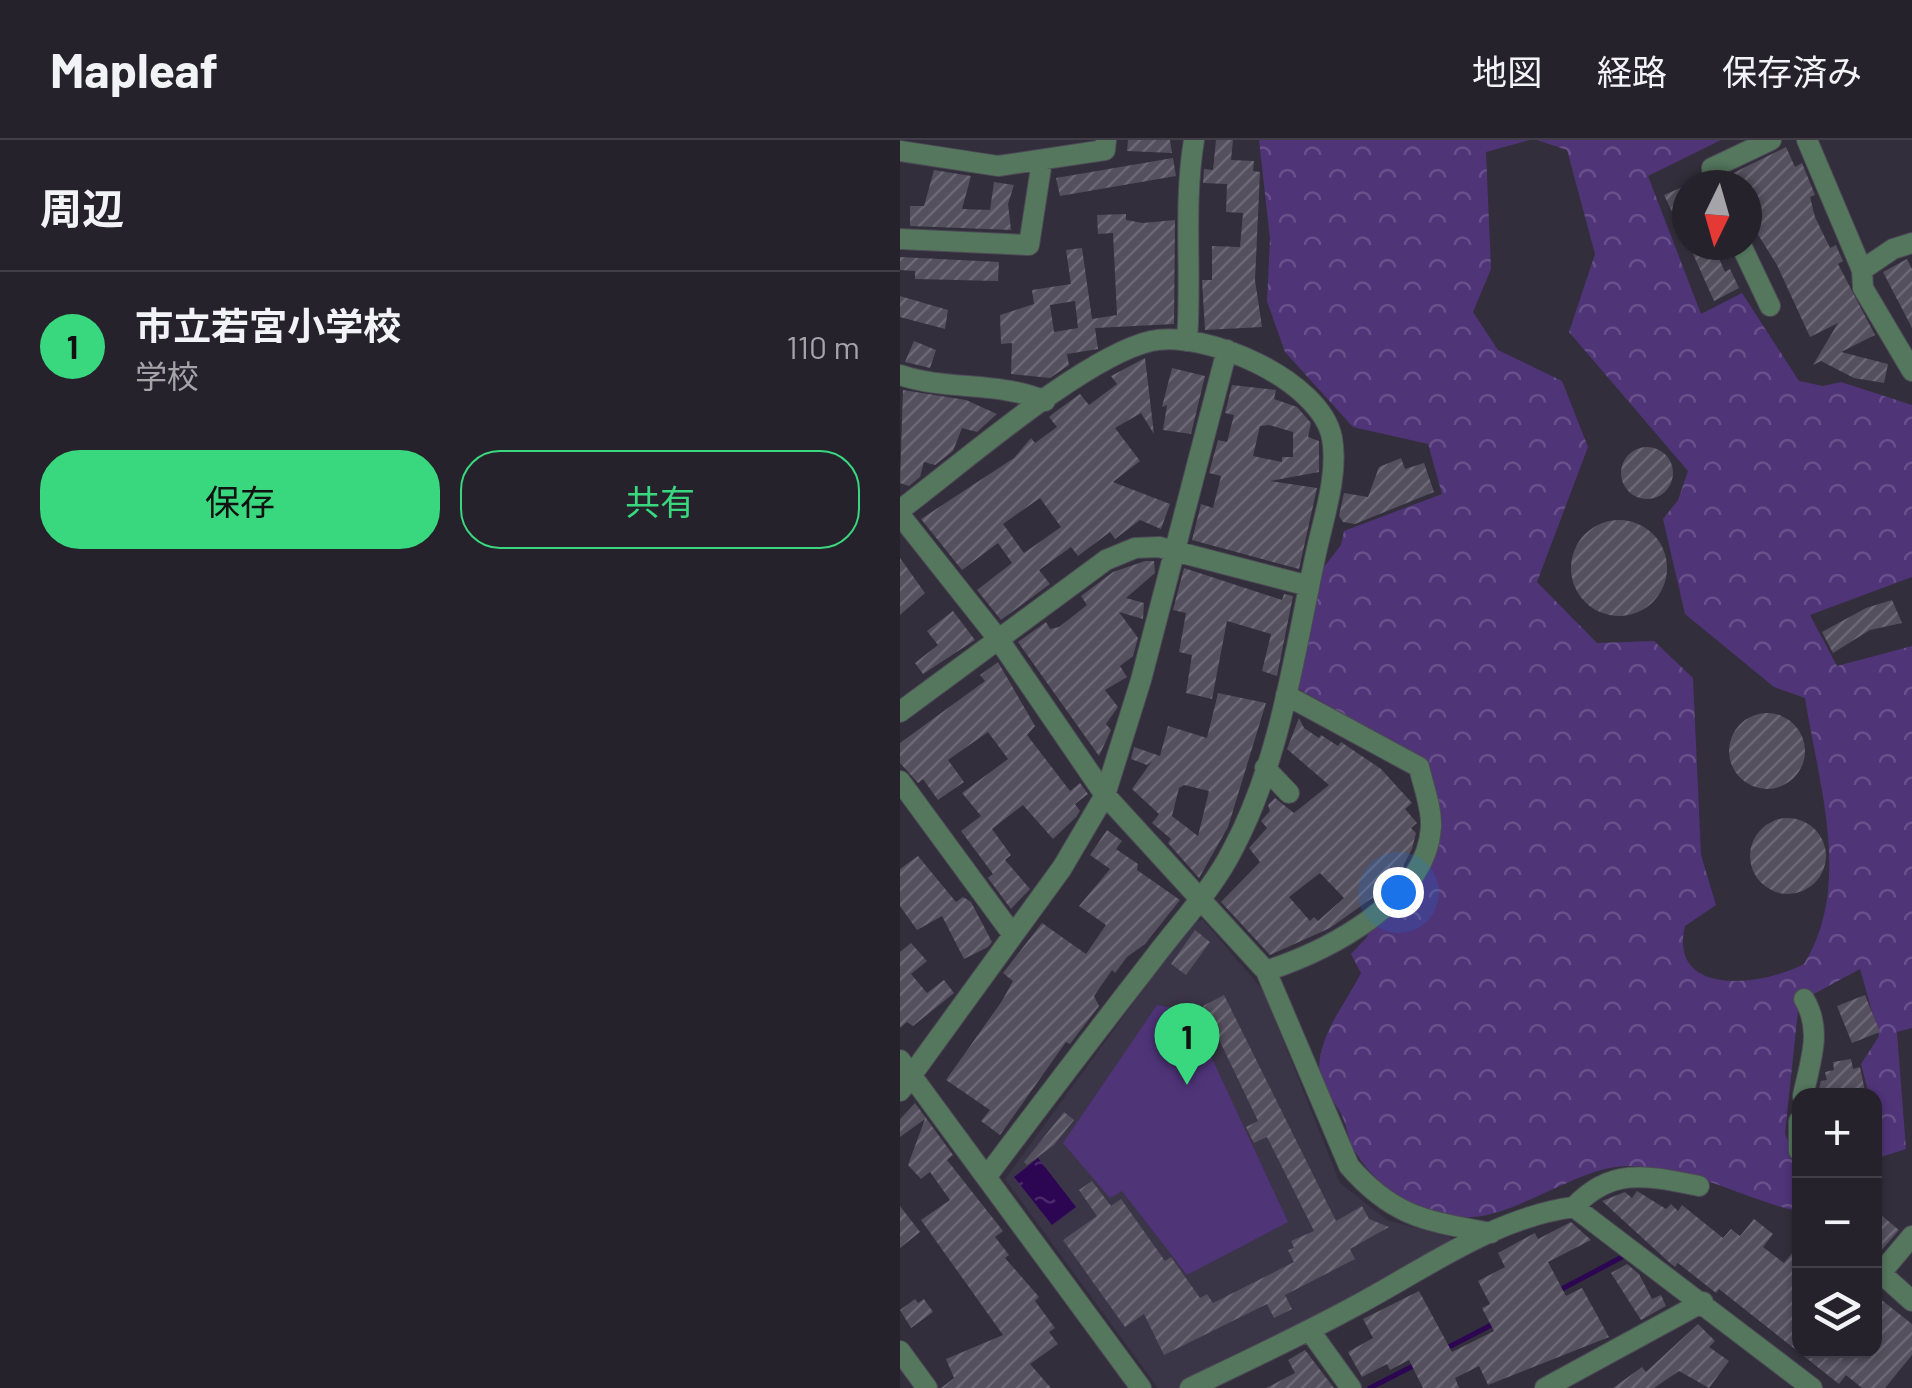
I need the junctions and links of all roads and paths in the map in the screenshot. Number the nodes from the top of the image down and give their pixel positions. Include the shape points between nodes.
1 (1106, 140) edge
2 (1194, 140) edge
3 (1771, 140) edge
4 (1807, 140) edge
5 (900, 151) edge
6 (1042, 161) junction
7 (1712, 170) edge
8 (900, 239) edge
9 (1912, 244) edge
10 (1748, 260) edge
11 (1862, 270) junction
12 (1770, 306) dead end
13 (1187, 340) junction
14 (1227, 350) junction
15 (1912, 371) edge
16 (900, 375) edge
17 (1045, 400) junction
18 (900, 512) edge
19 (1173, 551) junction
20 (1309, 586) junction
21 (999, 640) junction
22 (1286, 695) junction
23 (900, 712) edge
24 (1265, 768) junction
25 (900, 780) edge
26 (1289, 793) dead end
27 (1105, 795) junction
28 (1197, 900) junction
29 (1013, 935) junction
30 (1266, 971) junction
31 (1804, 998) dead end
32 (904, 1076) edge
33 (1804, 1088) edge
34 (987, 1176) junction
35 (1699, 1186) dead end
36 (1574, 1208) junction
37 (1491, 1232) junction
38 (1912, 1236) edge
39 (1880, 1268) edge
40 (1882, 1275) edge
41 (1912, 1301) edge
42 (1704, 1302) junction
43 (1310, 1331) junction
44 (900, 1350) edge
45 (1136, 1381) edge
46 (1553, 1386) edge
47 (927, 1388) edge
48 (1113, 1388) edge
49 (1190, 1388) edge
50 (1351, 1388) edge
51 (1812, 1388) edge

1 - 6 street via 1106,150
2 - 13 street
3 - 7 street
4 - 11 street
5 - 6 street via 998,166
6 - 8 street via 1029,245
9 - 11 street
10 - 12 street
11 - 15 street via 1863,288
13 - 14 street
13 - 17 street via 1153,340 1119,352
14 - 19 street
14 - 20 street via 1304,394 1332,436 1330,486
16 - 17 street
17 - 18 street
18 - 21 street
19 - 20 street
19 - 21 street via 1135,548 1106,560
19 - 27 street
20 - 22 street
21 - 23 street
21 - 27 street
22 - 24 street
22 - 30 street via 1420,766 1431,825 1416,877 1387,904 1316,955
24 - 26 street
24 - 28 street via 1232,852
25 - 29 street
27 - 28 street
27 - 29 street
28 - 30 street
28 - 34 street
29 - 32 street
30 - 37 street via 1358,1176 1403,1213
31 - 33 street via 1814,1014 1815,1041
32 - 34 street
34 - 45 street
35 - 36 street via 1611,1178
36 - 37 street via 1526,1216
36 - 42 street
37 - 43 street
38 - 39 street
40 - 41 street
42 - 46 street
42 - 51 street
43 - 49 street
43 - 50 street
44 - 47 street
45 - 48 street

